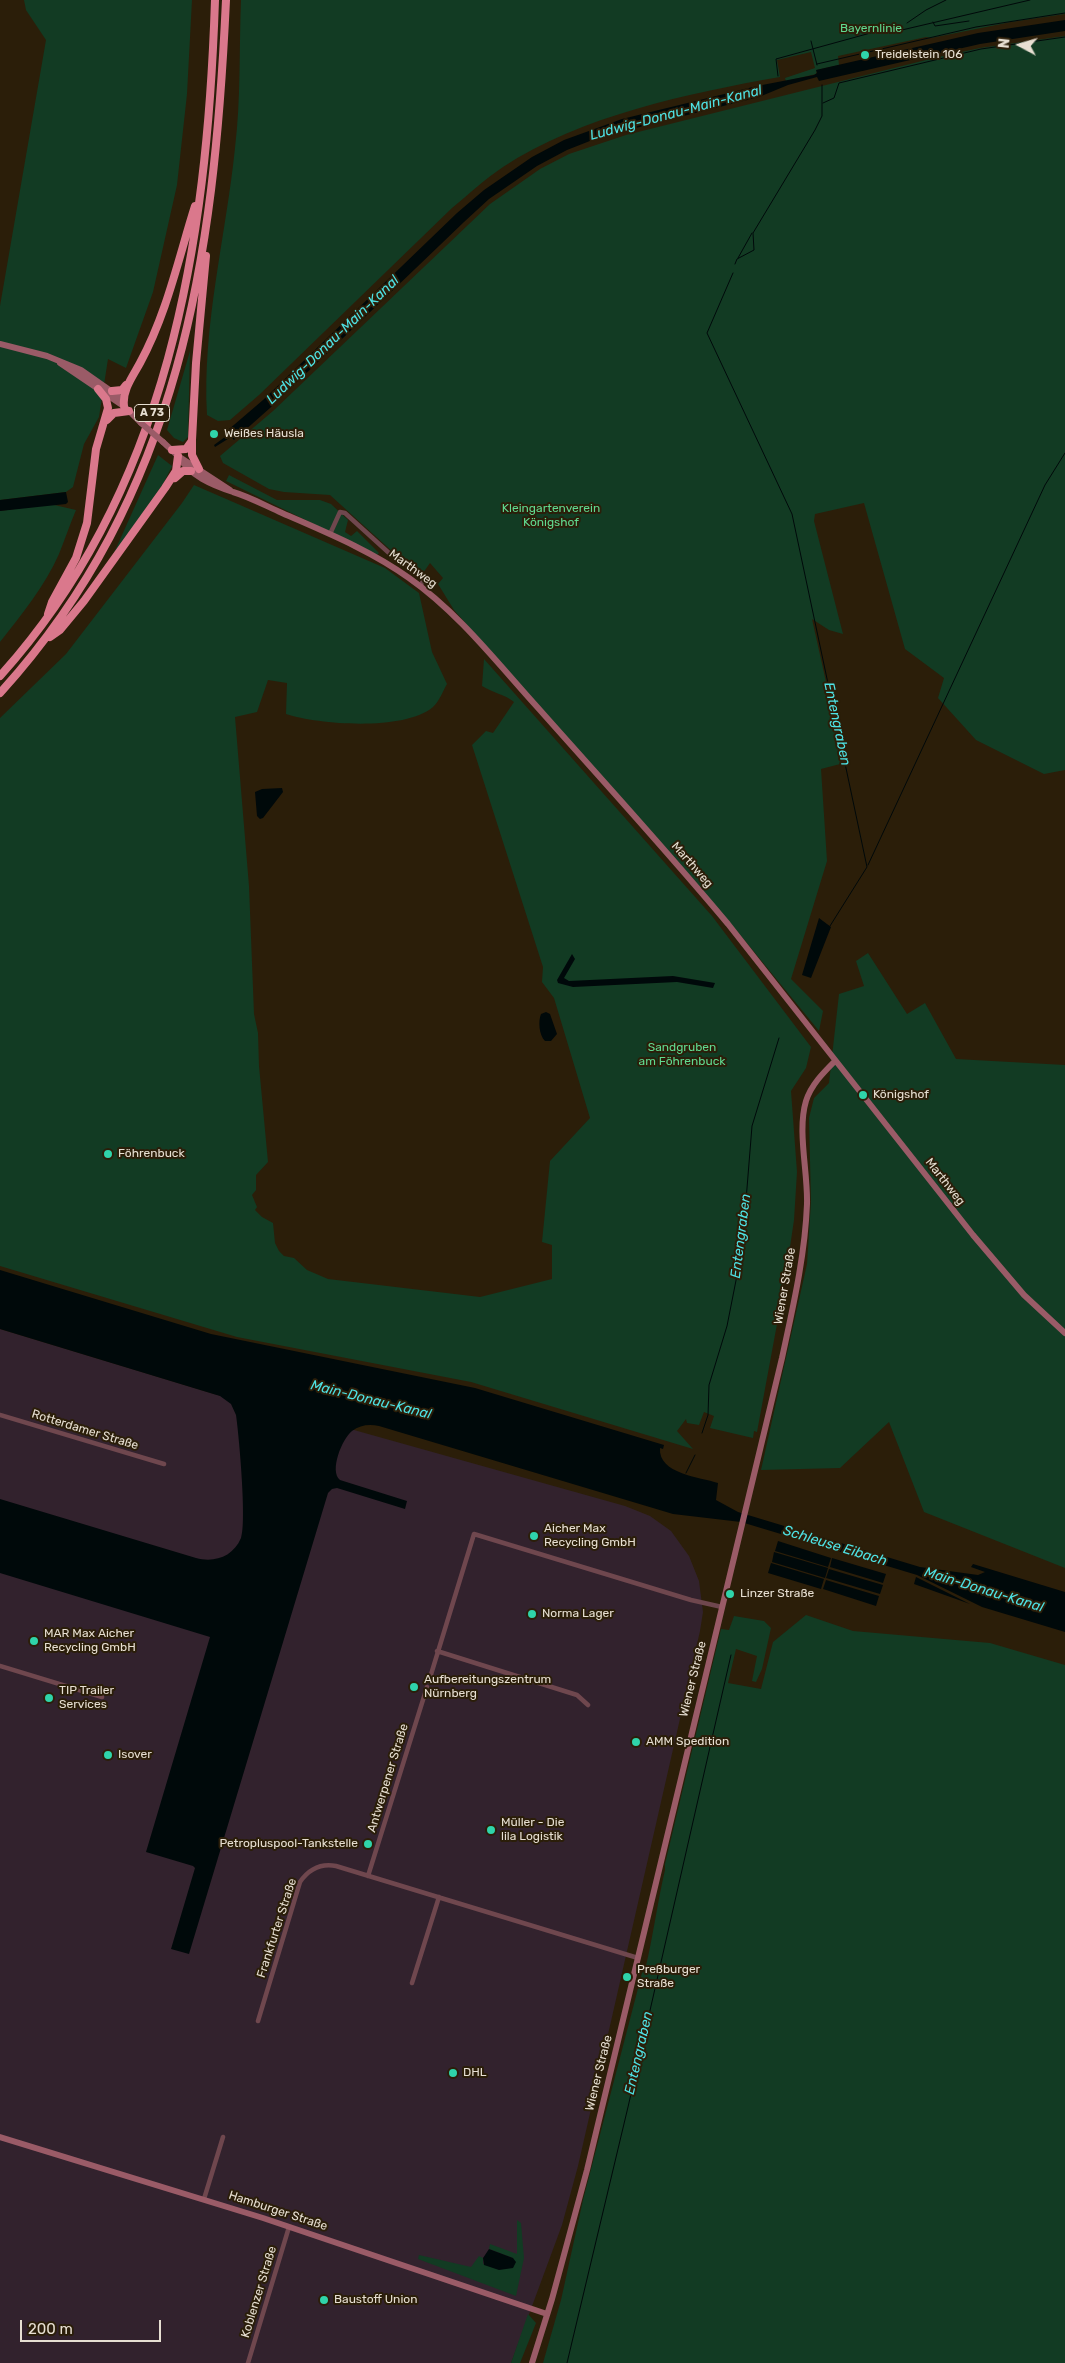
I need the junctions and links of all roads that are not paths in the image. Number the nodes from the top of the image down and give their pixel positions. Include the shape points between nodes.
1 (215, 0) edge
2 (226, 0) edge
3 (202, 185) junction
4 (206, 238) junction
5 (0, 344) edge
6 (53, 358) junction
7 (131, 380) junction
8 (98, 389) junction
9 (112, 391) junction
10 (126, 408) junction
11 (105, 424) junction
12 (192, 440) junction
13 (175, 453) junction
14 (190, 471) junction
15 (201, 473) junction
16 (166, 488) junction
17 (330, 534) junction
18 (420, 586) junction
19 (46, 620) junction
20 (43, 642) junction
21 (0, 676) edge
22 (0, 693) edge
23 (835, 1062) junction
24 (1065, 1333) edge
25 (0, 1414) edge
26 (164, 1464) dead end
27 (722, 1607) junction
28 (437, 1651) junction
29 (0, 1666) edge
30 (429, 1681) dead end
31 (427, 1687) dead end
32 (102, 1697) dead end
33 (588, 1705) dead end
34 (368, 1876) junction
35 (439, 1897) junction
36 (638, 1958) junction
37 (412, 1983) dead end
38 (258, 2021) dead end
39 (0, 2137) edge
40 (223, 2137) dead end
41 (204, 2199) junction
42 (289, 2227) junction
43 (547, 2314) junction
44 (248, 2363) edge
45 (532, 2363) edge

1 - 3 highway, A 73
2 - 4 highway, A 73 via 219,126
3 - 7 highway via 171,291 152,340
3 - 19 highway, A 73 via 181,310 146,432 104,527
4 - 12 highway, A 73
4 - 20 highway, A 73 via 179,363 145,464 97,562
5 - 6 main road
6 - 8 main road
6 - 9 main road via 81,370
7 - 9 highway via 122,390
7 - 10 highway via 124,396
8 - 10 main road
8 - 11 highway, A 73 via 108,404
9 - 10 main road
10 - 11 highway, A 73 via 114,413
10 - 13 main road, Marthweg, bridge
11 - 19 highway, A 73 via 96,449 82,543
12 - 13 highway via 186,449
12 - 15 highway, A 73 via 192,455
13 - 14 main road, Marthweg
13 - 15 main road, Marthweg
13 - 16 highway via 176,471
14 - 15 main road, Marthweg
14 - 16 highway via 180,473
15 - 17 main road, Marthweg via 233,492
16 - 20 highway via 84,601 60,630
17 - 18 main road, Marthweg via 380,559
17 - 18 street via 340,512 345,513 389,553 425,578
18 - 23 main road, Marthweg via 477,641 679,867 728,924
19 - 21 highway, A 73
20 - 22 highway, A 73
23 - 24 main road, Marthweg via 997,1264
23 - 27 main road, Wiener Straße via 812,1088 805,1106 808,1192 802,1260 782,1358
25 - 26 street, Rotterdamer Straße
27 - 28 street via 474,1534
27 - 36 main road, Wiener Straße
28 - 30 street
28 - 33 street via 576,1694
29 - 32 street
31 - 34 street, Antwerpener Straße
34 - 35 street
34 - 38 street, Frankfurter Straße via 323,1865 311,1870 300,1882
35 - 36 street
35 - 37 street
36 - 43 main road, Wiener Straße via 582,2188
39 - 41 main road, Hamburger Straße
40 - 41 street
41 - 42 main road, Hamburger Straße
42 - 43 main road, Hamburger Straße
42 - 44 street, Koblenzer Straße
43 - 45 main road, Wiener Straße

